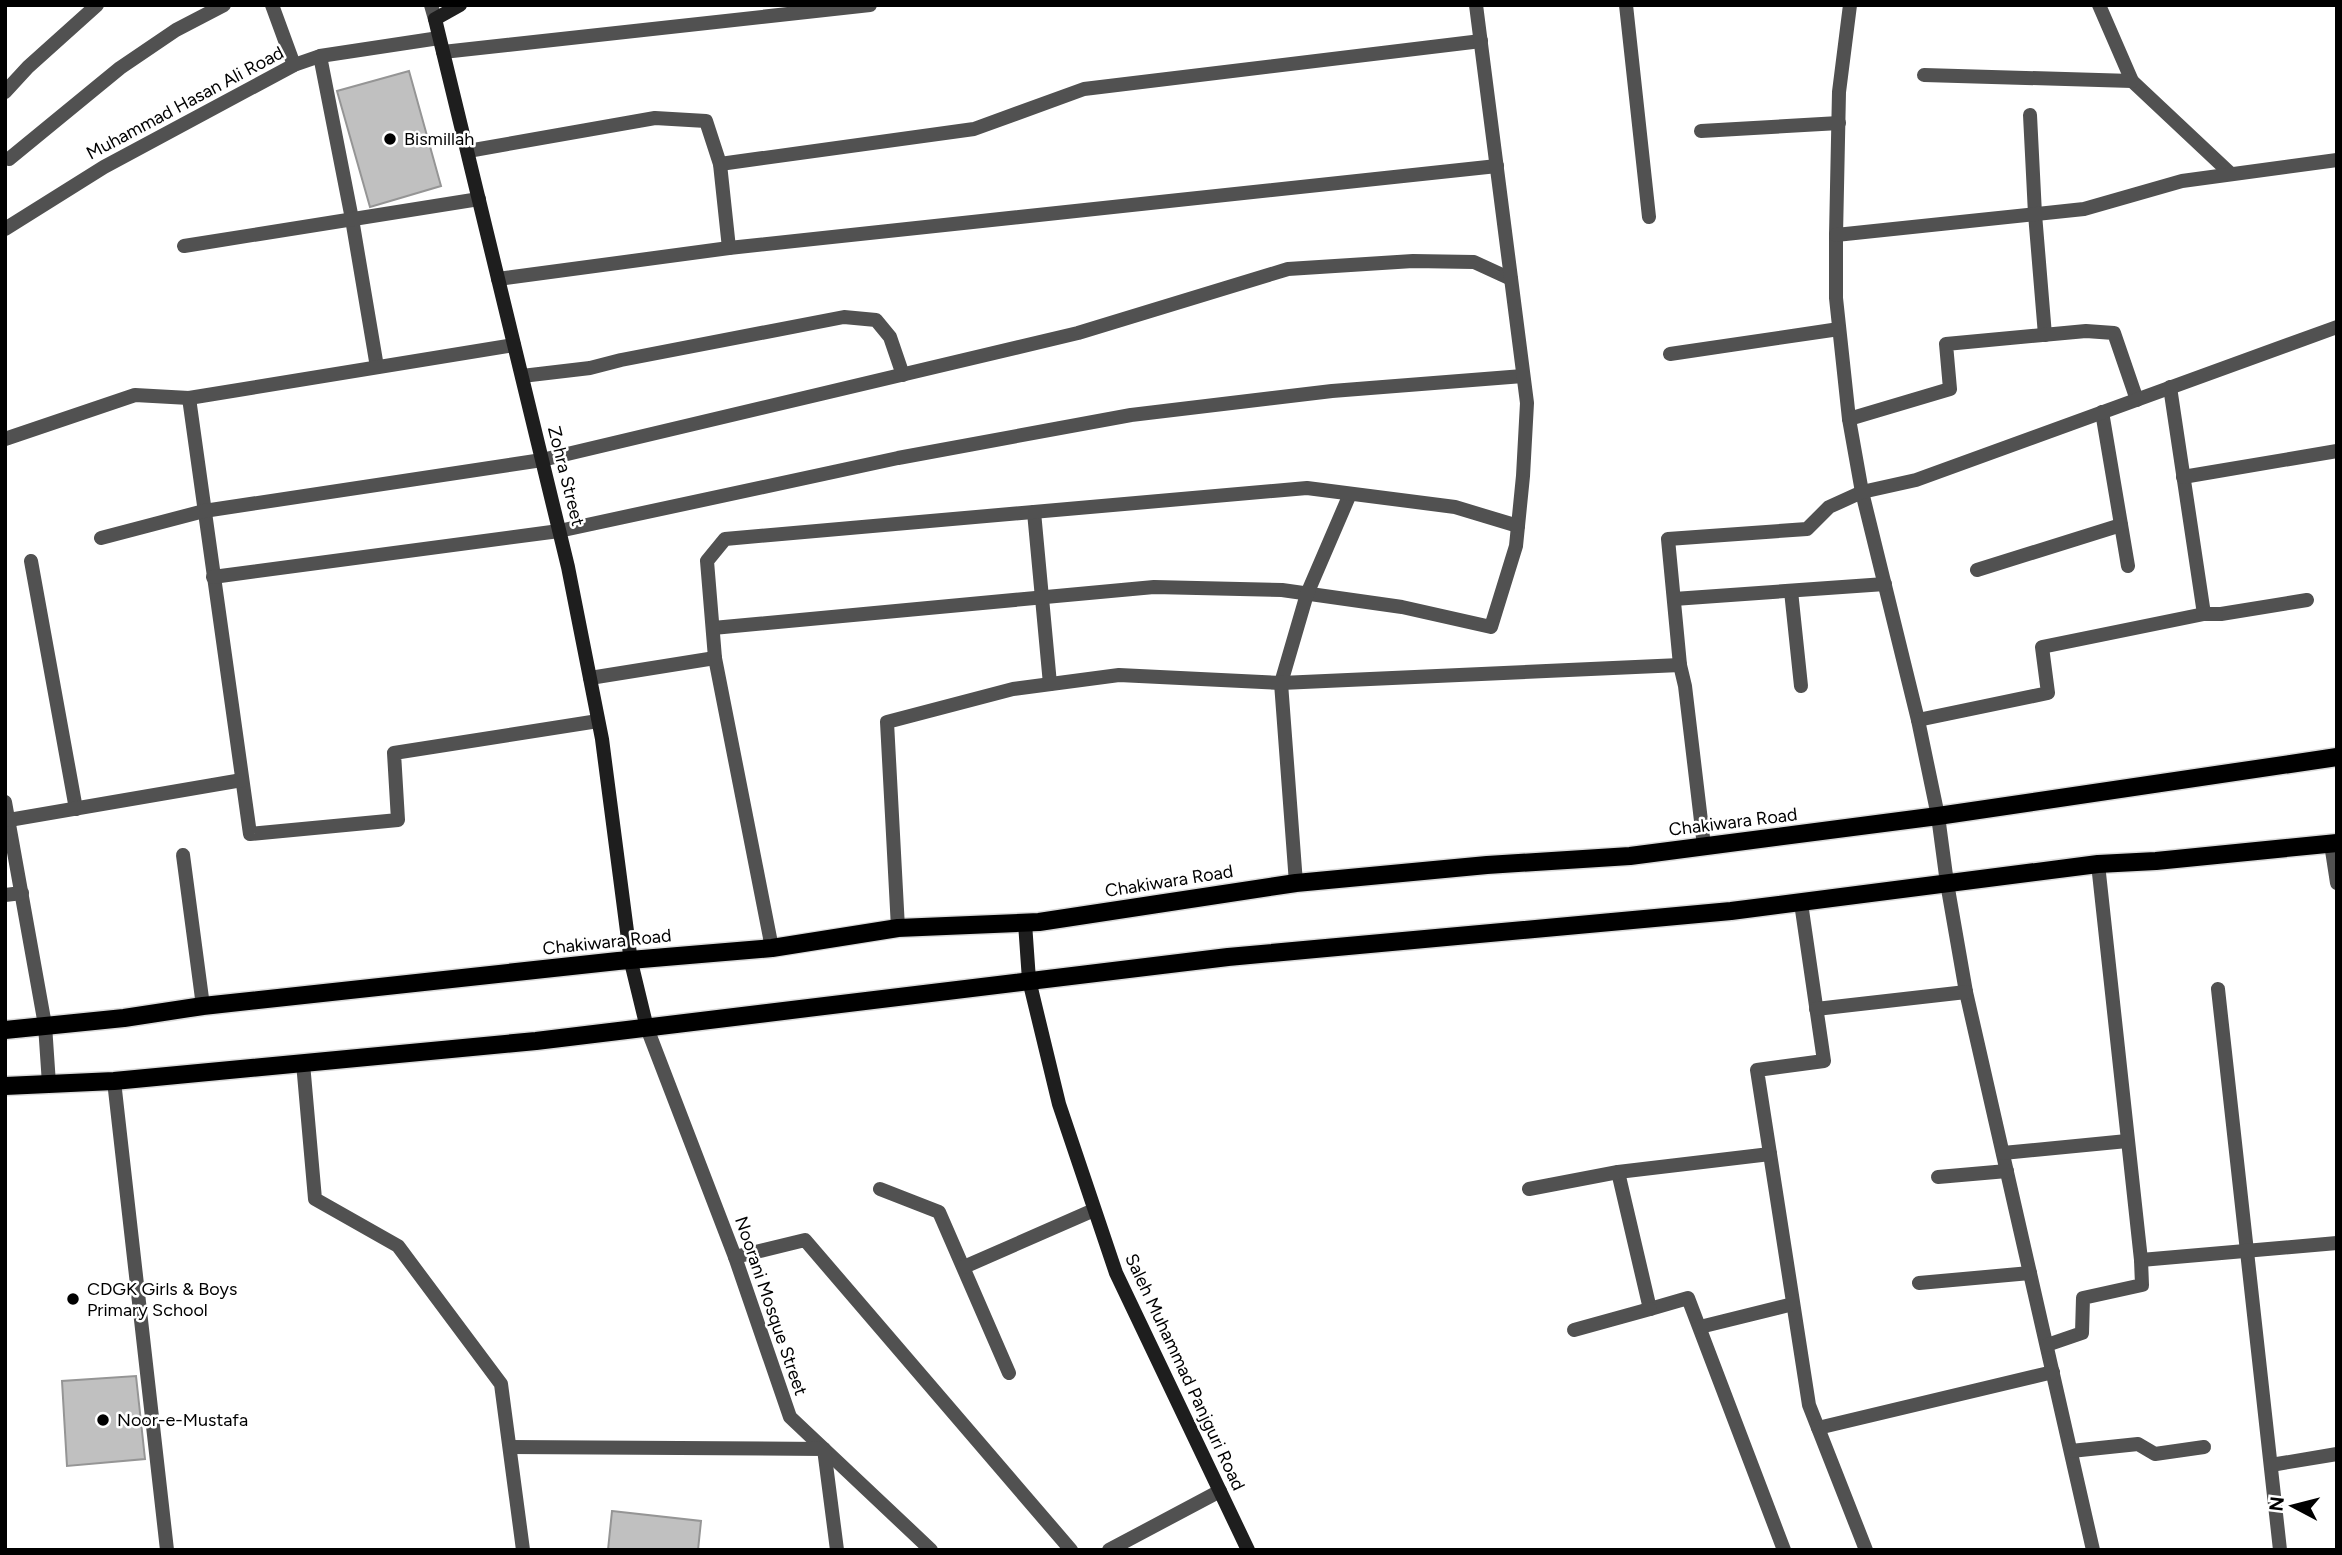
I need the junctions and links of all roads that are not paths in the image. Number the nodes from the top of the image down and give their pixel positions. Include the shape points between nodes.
1 (97, 5) edge
2 (223, 5) edge
3 (272, 5) edge
4 (460, 5) edge
5 (870, 5) edge
6 (1476, 5) edge
7 (1626, 5) edge
8 (1850, 5) edge
9 (2099, 5) edge
10 (433, 12) edge
11 (1481, 41) junction
12 (441, 45) junction
13 (320, 56) junction
14 (294, 65) junction
15 (1924, 75) dead end
16 (2132, 81) junction
17 (5, 92) edge
18 (2030, 116) dead end
19 (1839, 123) junction
20 (1701, 131) dead end
21 (468, 152) junction
22 (9, 159) dead end
23 (2337, 160) edge
24 (720, 164) junction
25 (1497, 166) junction
26 (2231, 174) junction
27 (479, 199) junction
28 (2035, 214) junction
29 (1649, 217) dead end
30 (352, 219) junction
31 (5, 229) edge
32 (1836, 235) junction
33 (184, 246) dead end
34 (729, 248) junction
35 (498, 279) junction
36 (1511, 279) junction
37 (2337, 327) edge
38 (1839, 329) junction
39 (2045, 335) junction
40 (514, 345) junction
41 (1670, 354) dead end
42 (377, 367) junction
43 (903, 375) junction
44 (522, 376) junction
45 (1523, 376) junction
46 (2170, 387) junction
47 (189, 398) junction
48 (2137, 400) junction
49 (2102, 412) junction
50 (1849, 419) junction
51 (5, 439) edge
52 (2337, 451) edge
53 (542, 460) junction
54 (2183, 477) junction
55 (1863, 492) junction
56 (1350, 494) junction
57 (204, 511) junction
58 (1034, 512) junction
59 (2121, 525) junction
60 (1518, 526) junction
61 (559, 531) junction
62 (101, 538) dead end
63 (31, 561) dead end
64 (2128, 566) dead end
65 (1977, 569) dead end
66 (213, 577) junction
67 (1885, 584) junction
68 (1791, 591) junction
69 (1307, 594) junction
70 (1043, 597) junction
71 (1674, 599) junction
72 (2307, 600) dead end
73 (2204, 614) junction
74 (713, 628) junction
75 (715, 657) junction
76 (1680, 665) junction
77 (590, 678) junction
78 (1281, 683) junction
79 (1050, 684) junction
80 (1801, 686) dead end
81 (1918, 720) junction
82 (598, 721) junction
83 (2337, 757) edge
84 (242, 780) junction
85 (5, 802) edge
86 (76, 809) junction
87 (1938, 816) junction
88 (9, 820) junction
89 (2334, 844) edge
90 (1704, 846) junction
91 (183, 855) dead end
92 (2098, 864) junction
93 (1296, 883) junction
94 (1947, 883) junction
95 (2337, 883) edge
96 (22, 893) junction
97 (5, 895) edge
98 (1801, 903) junction
99 (1025, 923) junction
100 (898, 928) junction
101 (772, 948) junction
102 (631, 962) junction
103 (1029, 980) junction
104 (2218, 989) dead end
105 (1966, 992) junction
106 (203, 1006) junction
107 (1816, 1009) junction
108 (46, 1025) junction
109 (647, 1028) junction
110 (5, 1030) edge
111 (303, 1063) junction
112 (114, 1081) junction
113 (50, 1084) junction
114 (5, 1086) edge
115 (2127, 1140) junction
116 (2003, 1153) junction
117 (1770, 1154) junction
118 (2007, 1171) junction
119 (1618, 1172) junction
120 (1938, 1177) dead end
121 (880, 1189) dead end
122 (1529, 1189) dead end
123 (1094, 1210) junction
124 (2336, 1247) edge
125 (2247, 1250) junction
126 (735, 1257) junction
127 (2141, 1260) junction
128 (964, 1267) junction
129 (2030, 1273) junction
130 (1919, 1283) dead end
131 (1793, 1304) junction
132 (1650, 1309) junction
133 (1699, 1327) junction
134 (1574, 1329) dead end
135 (2047, 1345) junction
136 (2053, 1372) junction
137 (1009, 1373) dead end
138 (1818, 1428) junction
139 (510, 1447) junction
140 (2204, 1447) dead end
141 (824, 1449) junction
142 (2071, 1451) junction
143 (2337, 1454) edge
144 (2271, 1465) junction
145 (1220, 1491) junction
146 (167, 1550) edge
147 (523, 1550) edge
148 (837, 1550) edge
149 (931, 1550) edge
150 (1071, 1550) edge
151 (1109, 1550) edge
152 (1248, 1550) edge
153 (1784, 1550) edge
154 (1866, 1550) edge
155 (2093, 1550) edge
156 (2280, 1550) edge

1 - 17 street
2 - 22 street via 121,68
3 - 14 street
4 - 10 street
5 - 12 street, Muhammad Hasan Ali Road
6 - 11 street
7 - 29 street
8 - 19 street
9 - 16 street
10 - 12 street, Zohra Street
11 - 24 street via 1084,89 974,130
11 - 25 street
12 - 13 street, Muhammad Hasan Ali Road
12 - 21 street, Zohra Street
13 - 14 street, Muhammad Hasan Ali Road
13 - 30 street
14 - 31 street, Muhammad Hasan Ali Road via 104,167
15 - 16 street
16 - 26 street
18 - 28 street
19 - 20 street
19 - 32 street
21 - 24 street via 655,118 706,121
21 - 27 street, Zohra Street
23 - 26 street
24 - 34 street
25 - 34 street
25 - 36 street
26 - 28 street via 2182,181 2084,209
27 - 30 street
27 - 35 street, Zohra Street
28 - 32 street
28 - 39 street
30 - 33 street
30 - 42 street
32 - 38 street
34 - 35 street
35 - 40 street, Zohra Street
36 - 43 street via 1474,262 1288,269 1078,333
36 - 45 street
37 - 46 street
38 - 41 street
38 - 50 street
39 - 48 street via 2114,333
39 - 50 street via 1946,344 1950,389
40 - 42 street
40 - 44 street, Zohra Street
42 - 47 street
43 - 44 street via 891,337 876,320 845,317 590,368
43 - 53 street
44 - 53 street, Zohra Street
45 - 60 street via 1527,403
45 - 61 street via 1332,391 1131,415 898,458
46 - 48 street
46 - 54 street
47 - 51 street via 135,395
47 - 57 street
48 - 49 street
49 - 55 street via 1916,480
49 - 59 street
50 - 55 street
52 - 54 street
53 - 57 street
53 - 61 street, Zohra Street
54 - 73 street
55 - 67 street
55 - 71 street via 1829,507 1807,529 1668,539
56 - 58 street via 1307,488
56 - 60 street via 1455,507
56 - 69 street
57 - 62 street
57 - 66 street
58 - 70 street
58 - 74 street via 725,539 708,561
59 - 64 street
59 - 65 street
60 - 69 street via 1491,627 1402,607
61 - 66 street
61 - 77 street, Zohra Street
63 - 86 street
66 - 84 street
67 - 68 street
67 - 81 street
68 - 71 street
68 - 80 street
69 - 70 street via 1154,587
69 - 78 street
70 - 74 street
70 - 79 street
71 - 76 street
72 - 73 street
73 - 81 street via 2042,647 2048,693
74 - 75 street
75 - 77 street
75 - 101 street
76 - 78 street
76 - 90 street
77 - 82 street, Zohra Street
78 - 79 street via 1119,675
78 - 93 street
79 - 100 street via 1013,689 887,722
81 - 87 street
82 - 84 street via 394,753 398,820 250,834
82 - 102 street, Zohra Street
83 - 87 main road, Chakiwara Road
84 - 86 street
85 - 88 street
86 - 88 street
87 - 90 main road, Chakiwara Road
87 - 94 street
88 - 96 street
89 - 92 main road
89 - 95 street
90 - 93 main road, Chakiwara Road
91 - 106 street
92 - 94 main road
92 - 115 street
93 - 99 main road, Chakiwara Road
94 - 98 main road
94 - 105 street
96 - 97 street
96 - 108 street
98 - 103 main road
98 - 107 street
99 - 100 main road, Chakiwara Road
99 - 103 street, Saleh Muhammad Panjguri Road
100 - 101 main road, Chakiwara Road
101 - 102 main road, Chakiwara Road
102 - 106 main road, Chakiwara Road
102 - 109 street, Zohra Street
103 - 109 main road
103 - 123 street, Saleh Muhammad Panjguri Road via 1059,1104
104 - 125 street
105 - 107 street
105 - 116 street
106 - 108 main road, Chakiwara Road
107 - 117 street via 1825,1061 1757,1070
108 - 110 main road, Chakiwara Road
108 - 113 street
109 - 111 main road
109 - 126 street, Noorani Mosque Street
111 - 112 main road
111 - 139 street via 315,1199 398,1246 502,1384
112 - 113 main road
112 - 146 street
113 - 114 main road
115 - 116 street
115 - 127 street
116 - 118 street
117 - 119 street
117 - 131 street
118 - 120 street
118 - 129 street
119 - 122 street
119 - 132 street
121 - 128 street via 939,1212
123 - 128 street
123 - 145 street, Saleh Muhammad Panjguri Road via 1116,1273
124 - 125 street
125 - 127 street
125 - 144 street
126 - 141 street, Noorani Mosque Street via 790,1417
126 - 150 street via 805,1240
127 - 135 street via 2142,1285 2083,1297 2082,1333
128 - 137 street
129 - 130 street
129 - 135 street
131 - 133 street
131 - 138 street
132 - 133 street via 1688,1298
132 - 134 street
133 - 153 street
135 - 136 street
136 - 138 street
136 - 142 street
138 - 154 street
139 - 141 street
139 - 147 street
140 - 142 street via 2155,1454 2138,1444
141 - 148 street
141 - 149 street, Noorani Mosque Street
142 - 155 street
143 - 144 street
144 - 156 street
145 - 151 street
145 - 152 street, Saleh Muhammad Panjguri Road

